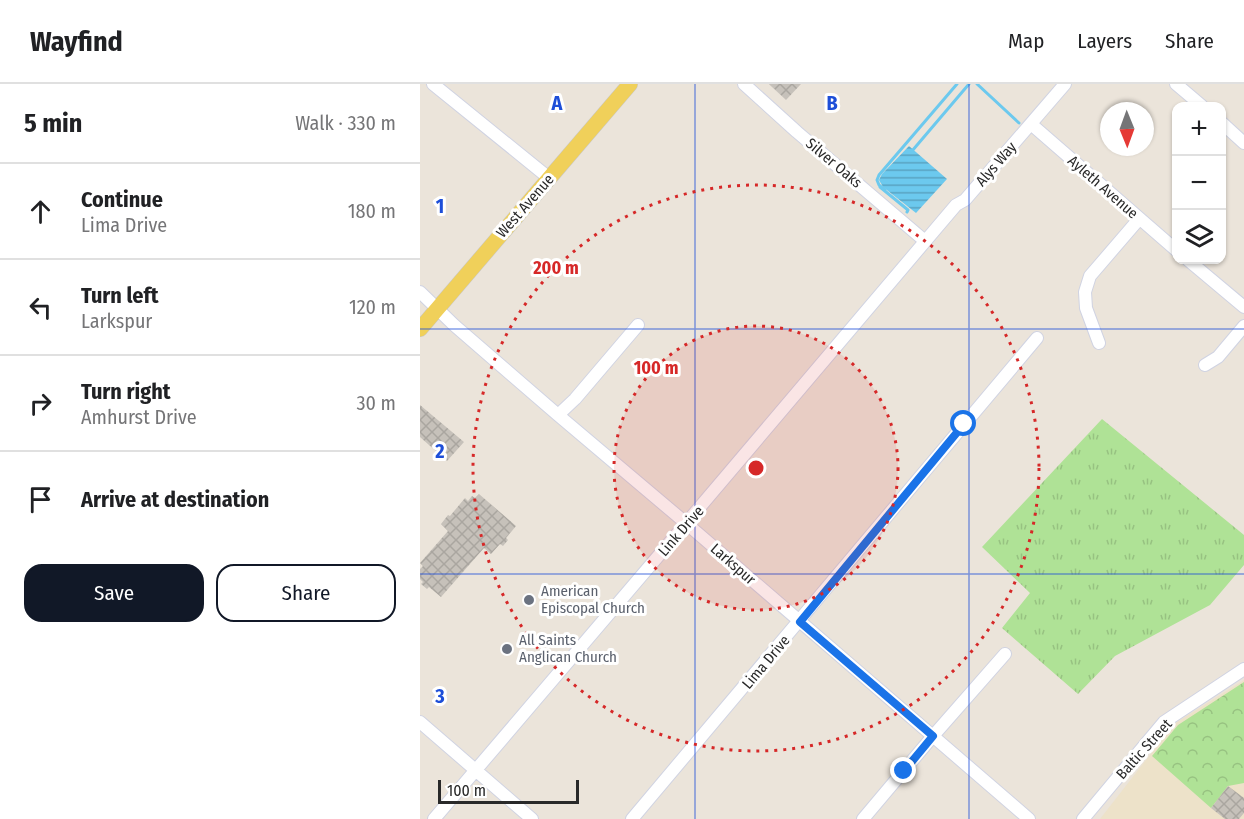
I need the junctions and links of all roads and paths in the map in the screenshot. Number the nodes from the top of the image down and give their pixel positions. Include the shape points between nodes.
1 (433, 84) edge
2 (630, 84) edge
3 (744, 84) edge
4 (1065, 84) edge
5 (1176, 84) edge
6 (1197, 102) edge
7 (1031, 124) junction
8 (1226, 127) edge
9 (1244, 142) edge
10 (549, 178) junction
11 (1139, 219) junction
12 (925, 241) junction
13 (1172, 247) edge
14 (1193, 264) edge
15 (420, 292) edge
16 (1244, 307) edge
17 (437, 309) junction
18 (639, 325) dead end
19 (1244, 326) edge
20 (420, 329) edge
21 (1037, 338) dead end
22 (1099, 343) dead end
23 (1205, 365) dead end
24 (558, 415) junction
25 (687, 524) junction
26 (800, 622) junction
27 (1005, 654) dead end
28 (1244, 669) edge
29 (420, 722) edge
30 (933, 736) junction
31 (476, 770) junction
32 (434, 819) edge
33 (532, 819) edge
34 (632, 819) edge
35 (863, 819) edge
36 (1029, 819) edge
37 (1083, 819) edge

1 - 10 street
2 - 10 main road, West Avenue
3 - 12 street, Silver Oaks
4 - 7 street, Alys Way
5 - 6 street
7 - 11 street, Ayleth Avenue
7 - 12 street, Alys Way
8 - 9 street
10 - 17 main road, West Avenue
11 - 13 street, Ayleth Avenue
11 - 22 street via 1090,276 1086,308
12 - 25 street, Link Drive
14 - 16 street
15 - 17 street, Larkspur
17 - 20 main road, West Avenue
17 - 24 street, Larkspur
18 - 24 street
19 - 23 street via 1218,357
21 - 26 street, Lima Drive
24 - 25 street, Larkspur
25 - 26 street, Larkspur
25 - 31 street, Link Drive
26 - 30 street, Larkspur
26 - 34 street, Lima Drive
27 - 30 street
28 - 37 street, Baltic Street via 1164,722
29 - 31 street
30 - 35 street
30 - 36 street, Larkspur
31 - 32 street, Link Drive
31 - 33 street

